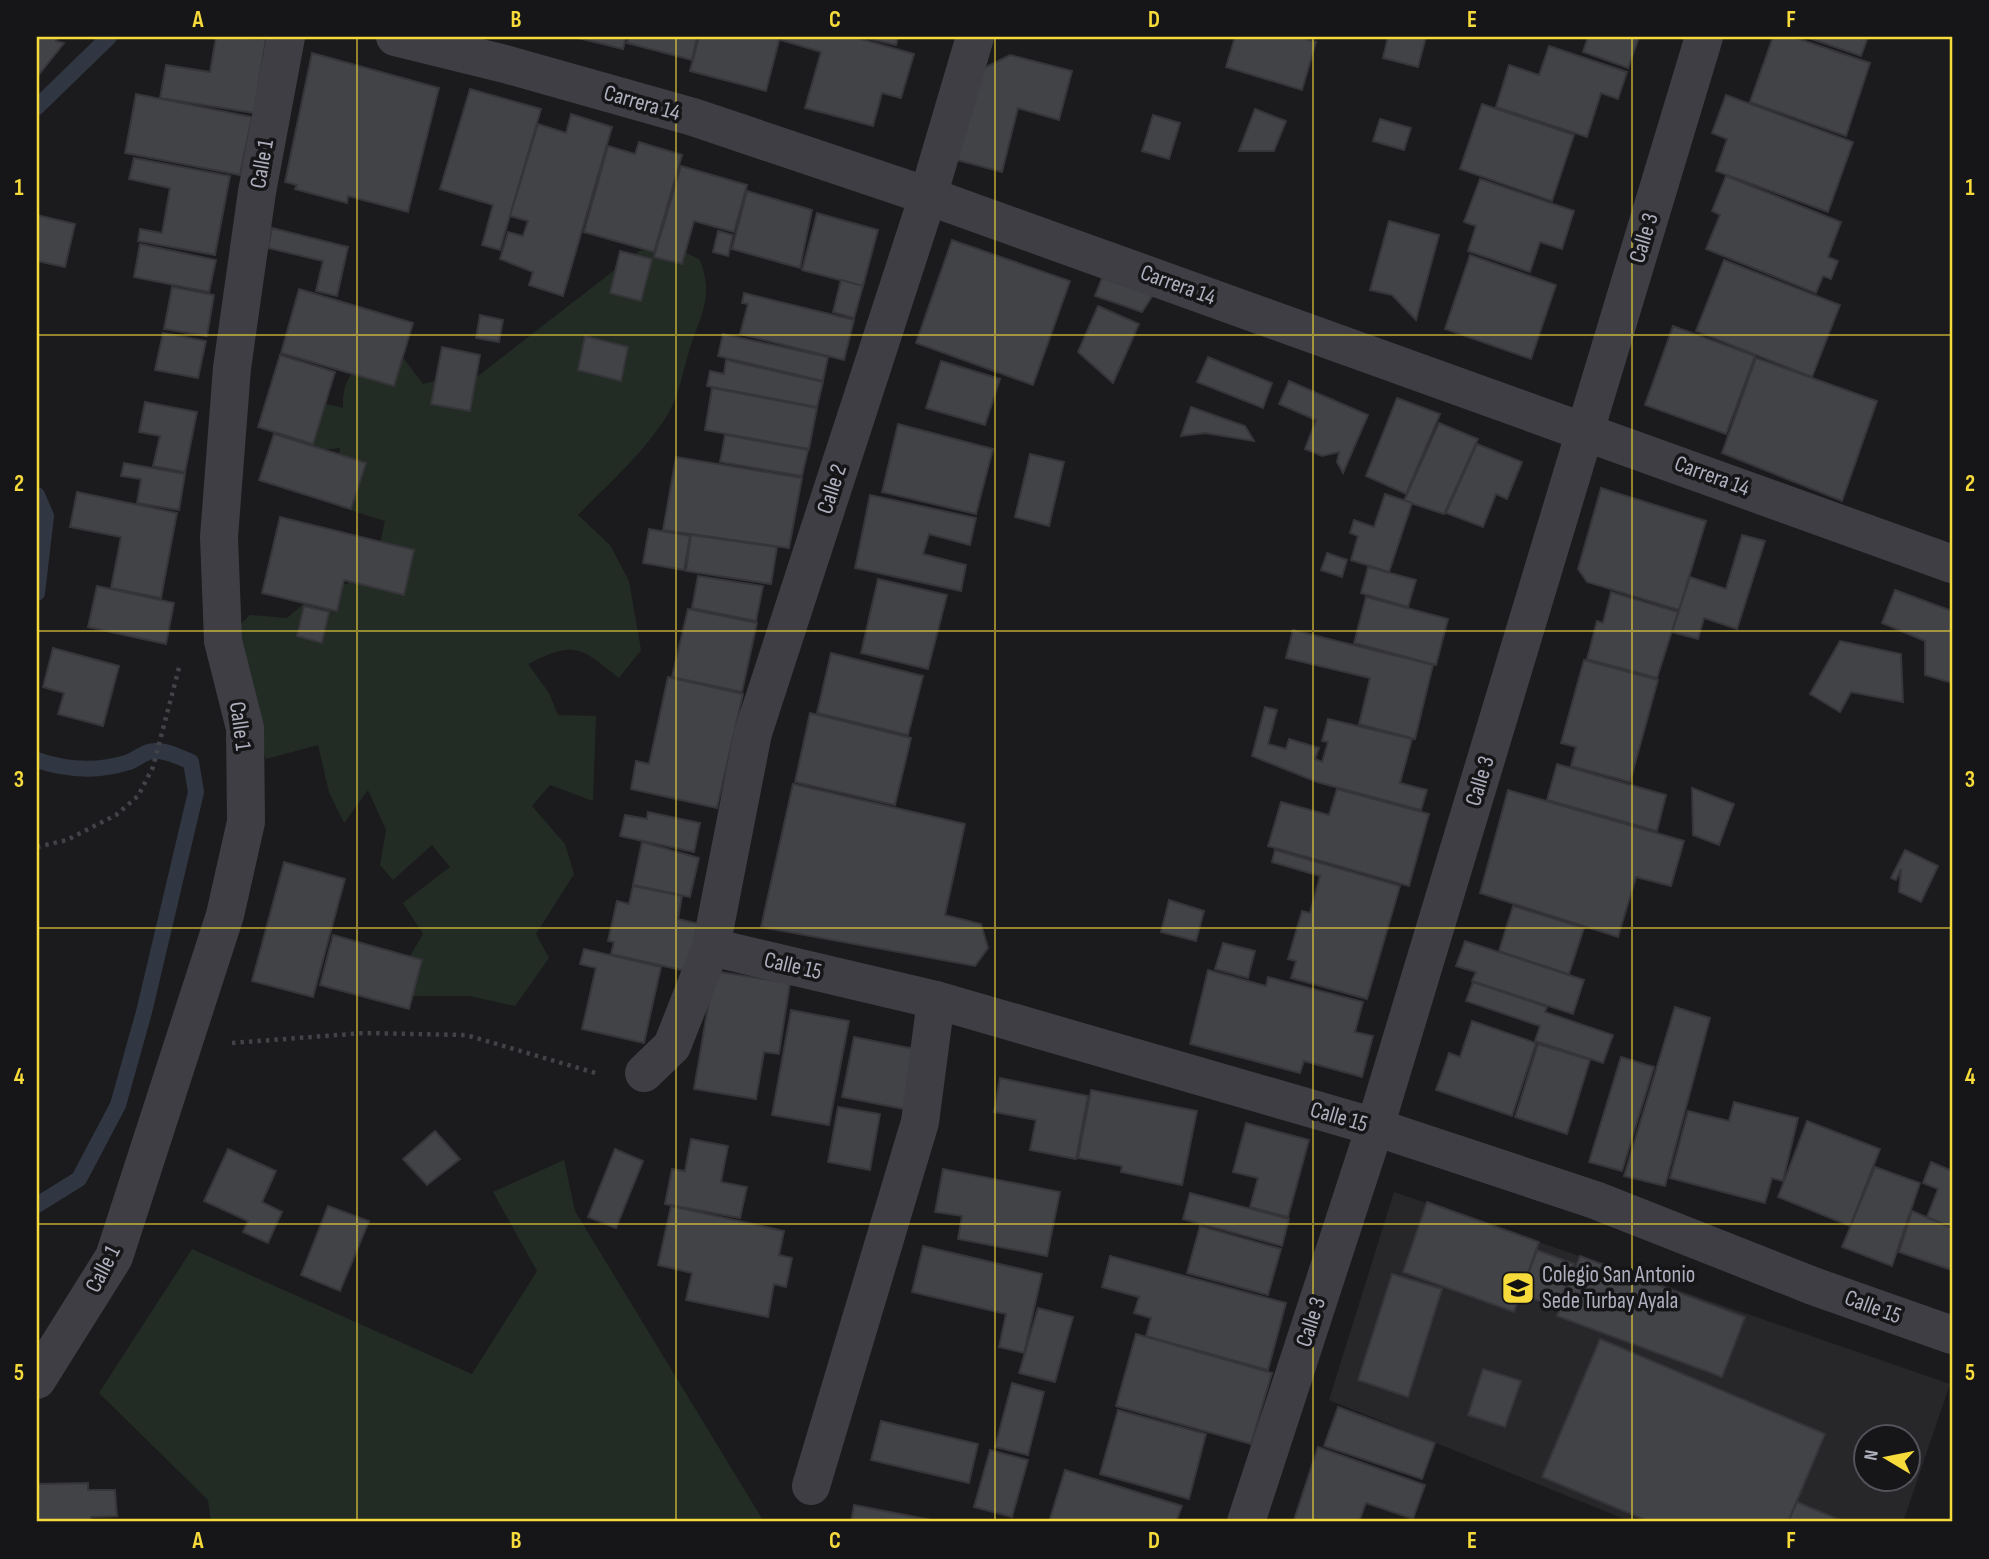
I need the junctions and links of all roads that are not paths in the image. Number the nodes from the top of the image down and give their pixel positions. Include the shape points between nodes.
1 (286, 37) edge
2 (395, 37) edge
3 (975, 37) edge
4 (1704, 37) edge
5 (928, 196) junction
6 (1587, 431) junction
7 (1952, 564) edge
8 (710, 947) junction
9 (936, 1000) junction
10 (644, 1073) road end
11 (1375, 1127) junction
12 (1952, 1335) edge
13 (37, 1380) edge
14 (811, 1486) dead end
15 (1246, 1522) edge

1 - 13 street, Calle 1 via 257,192 232,368 219,537 223,641 245,728 246,822 225,915 114,1257
2 - 5 street, Carrera 14 via 693,117
3 - 5 street, Calle 2
4 - 6 street, Calle 3
5 - 6 street, Carrera 14
5 - 8 street, Calle 2 via 753,733
6 - 7 street, Carrera 14
6 - 11 street, Calle 3
8 - 9 street, Calle 15
8 - 10 street, Calle 2 via 672,1046
9 - 11 street, Calle 15
9 - 14 street via 920,1122
11 - 12 street, Calle 15 via 1595,1200 1812,1286
11 - 15 street, Calle 3

